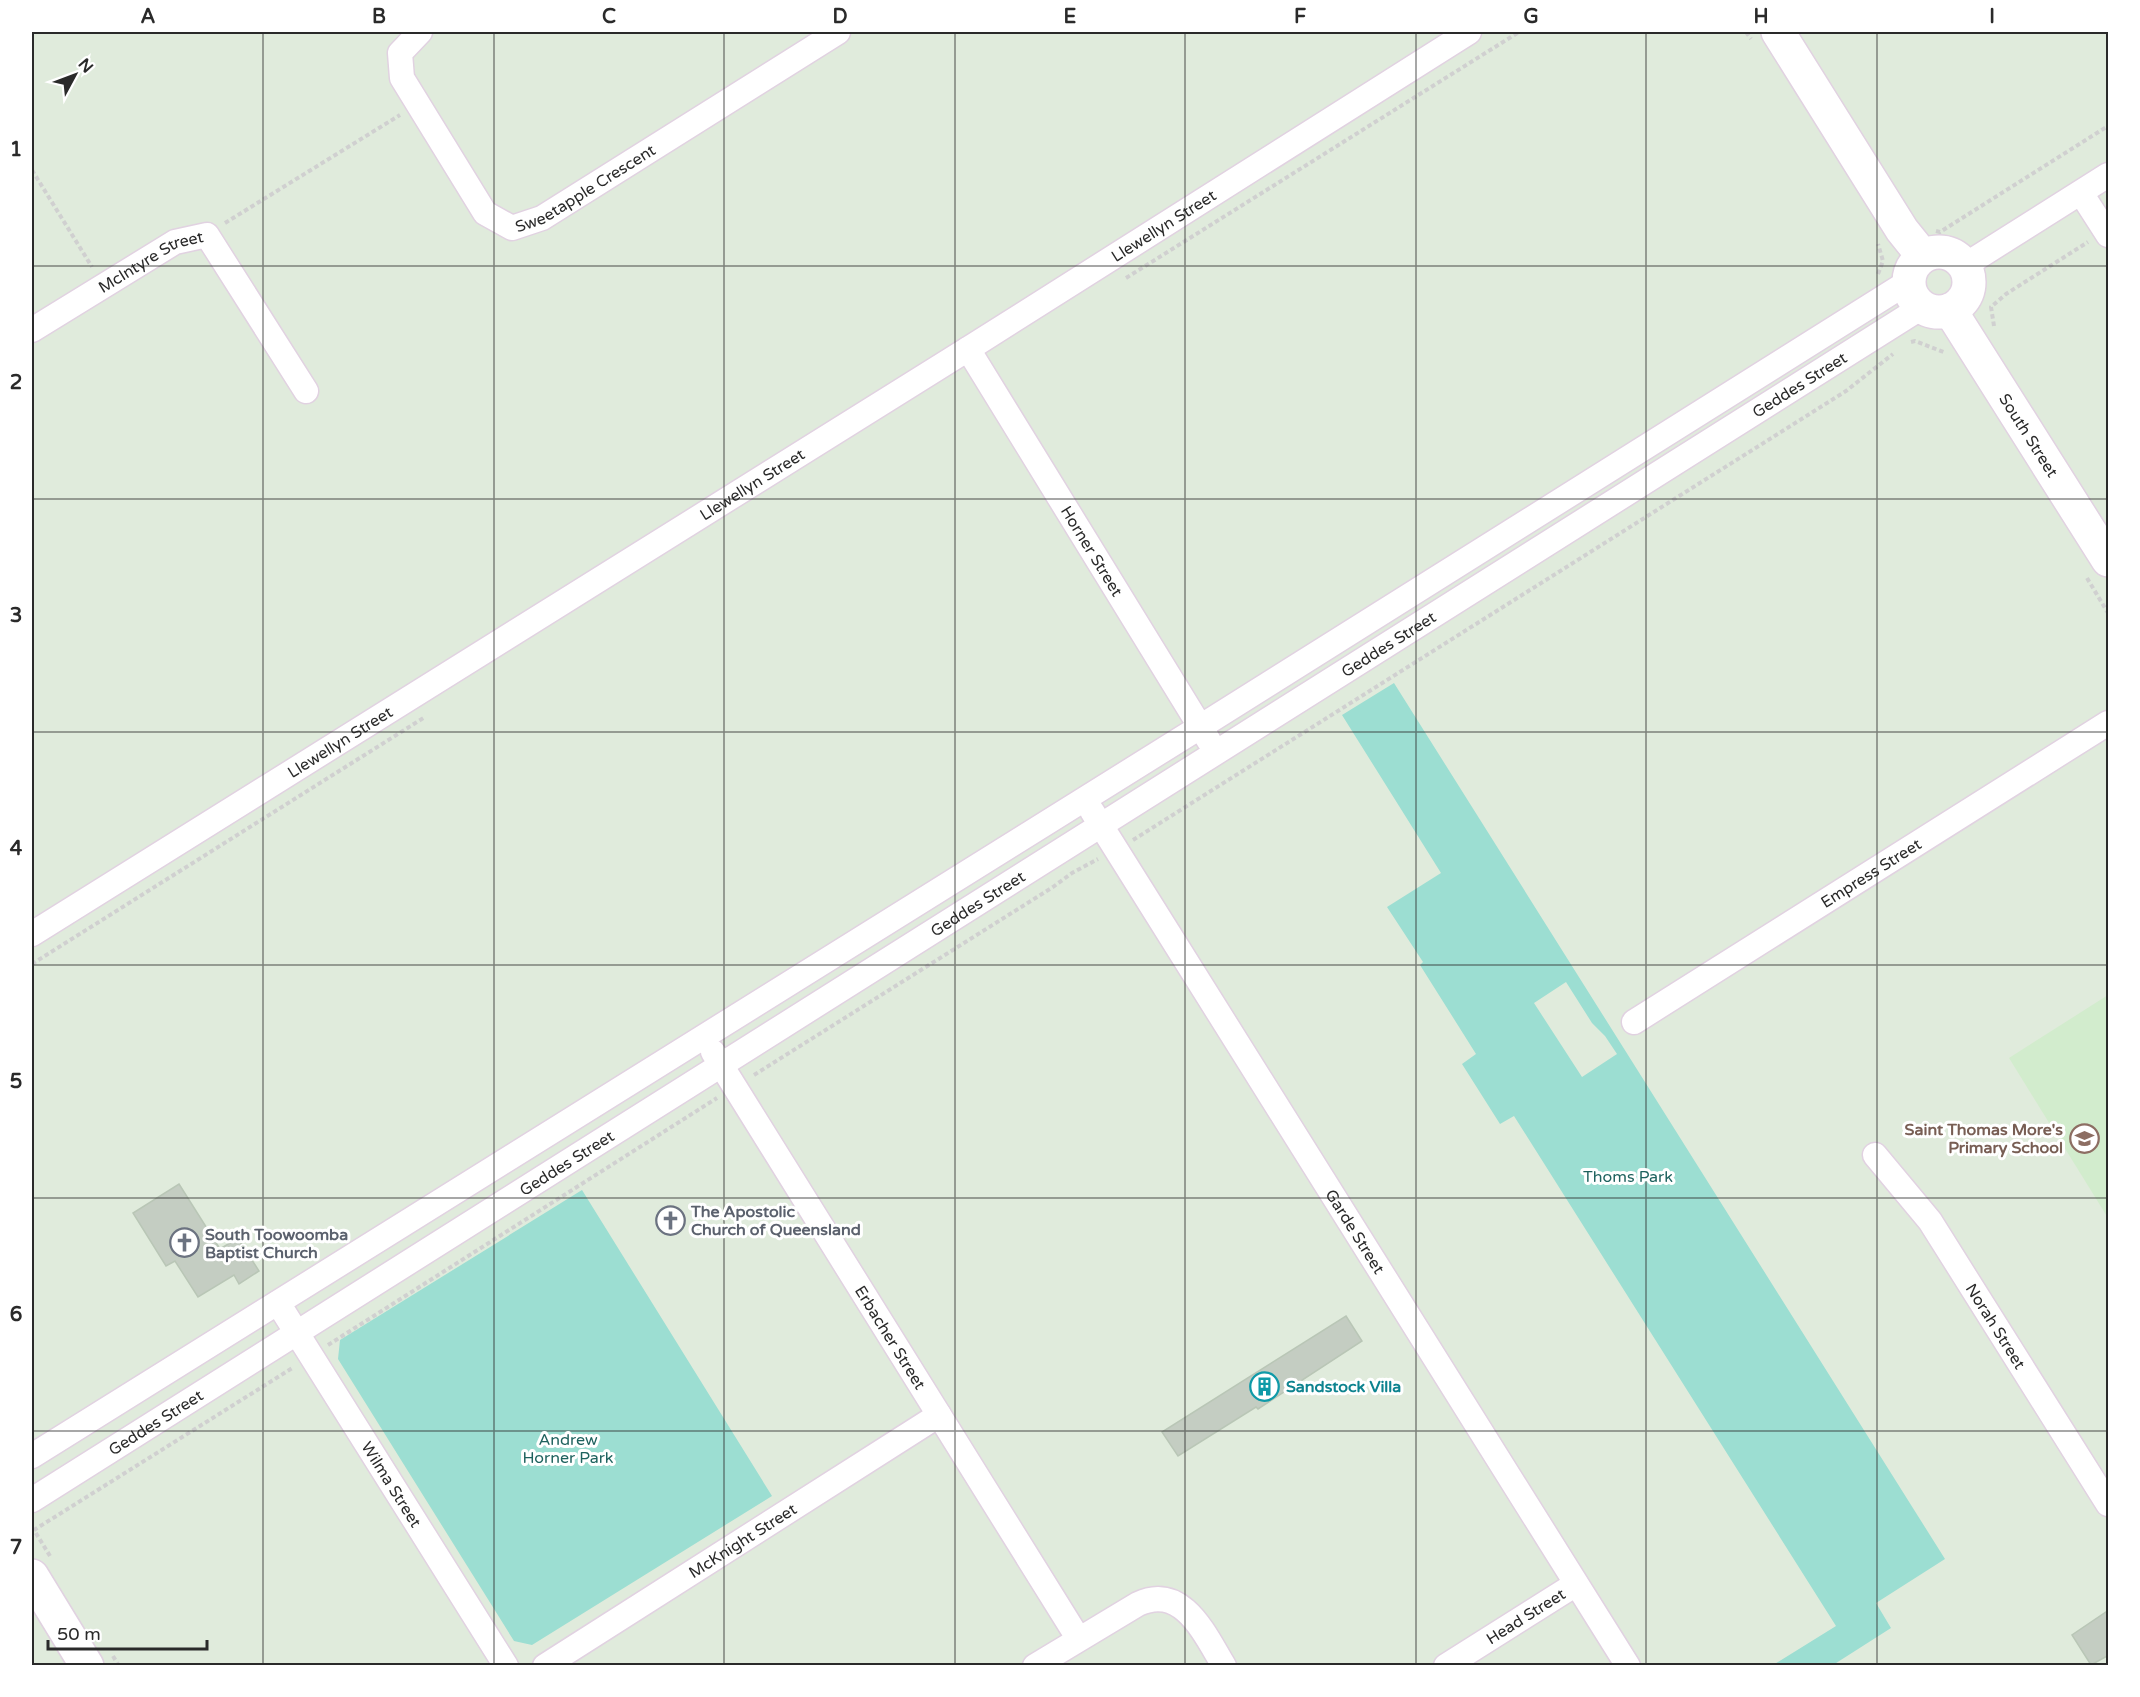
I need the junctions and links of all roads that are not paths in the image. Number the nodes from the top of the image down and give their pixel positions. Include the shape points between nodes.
1 (420, 32) edge
2 (838, 32) edge
3 (1469, 32) edge
4 (1778, 32) edge
5 (2109, 175) edge
6 (2081, 193) junction
7 (2107, 233) edge
8 (1964, 266) junction
9 (1927, 277) junction
10 (32, 330) edge
11 (968, 349) junction
12 (306, 391) dead end
13 (1630, 457) junction
14 (1646, 482) junction
15 (2109, 560) edge
16 (2109, 723) edge
17 (1200, 727) junction
18 (1216, 753) junction
19 (1084, 798) junction
20 (1101, 825) junction
21 (32, 934) edge
22 (1634, 1022) dead end
23 (704, 1037) junction
24 (721, 1064) junction
25 (1875, 1155) dead end
26 (278, 1303) junction
27 (297, 1332) junction
28 (939, 1415) junction
29 (32, 1456) edge
30 (32, 1500) edge
31 (2109, 1504) edge
32 (32, 1576) edge
33 (1576, 1584) junction
34 (1078, 1638) junction
35 (87, 1665) edge
36 (506, 1665) edge
37 (545, 1665) edge
38 (1035, 1665) edge
39 (1224, 1665) edge
40 (1446, 1665) edge
41 (1628, 1665) edge

1 - 2 street, Sweetapple Crescent via 400,53 402,78 485,213 512,228 542,218
3 - 11 street, Llewellyn Street
4 - 9 street, South Street via 1902,230
5 - 6 street
6 - 7 street
6 - 8 street
8 - 9 street via 1946,253 1930,253
8 - 9 street via 1968,275 1963,300
9 - 13 street, Geddes Street
9 - 14 street, Geddes Street
9 - 15 street, South Street
10 - 12 street, McIntyre Street via 175,242 207,235
11 - 17 street, Horner Street
11 - 21 street, Llewellyn Street
13 - 14 street
13 - 17 street, Geddes Street
14 - 18 street, Geddes Street
16 - 22 street, Empress Street
17 - 18 street, Horner Street
17 - 19 street, Geddes Street
18 - 20 street, Geddes Street
19 - 20 street, Garde Street
19 - 23 street, Geddes Street
20 - 24 street, Geddes Street
20 - 33 street, Garde Street
23 - 24 street, Erbacher Street
23 - 26 street, Geddes Street
24 - 27 street, Geddes Street
24 - 28 street, Erbacher Street
25 - 31 street, Norah Street via 1930,1221
26 - 27 street, Wilma Street
26 - 29 street, Geddes Street
27 - 30 street, Geddes Street
27 - 36 street, Wilma Street
28 - 34 street, Erbacher Street
28 - 37 street, McKnight Street
32 - 35 street
33 - 40 street, Head Street
33 - 41 street, Garde Street
34 - 38 street
34 - 39 street via 1147,1599 1157,1599 1182,1605

